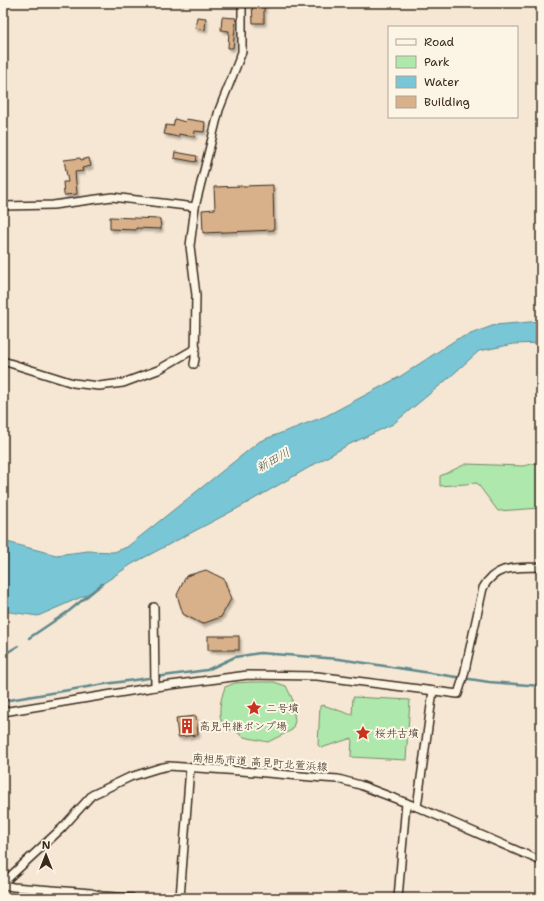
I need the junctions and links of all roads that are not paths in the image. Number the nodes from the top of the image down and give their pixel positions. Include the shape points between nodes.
1 (242, 3) edge
2 (3, 206) edge
3 (195, 207) junction
4 (196, 348) junction
5 (3, 361) edge
6 (194, 364) dead end
7 (541, 567) edge
8 (154, 607) dead end
9 (155, 685) junction
10 (433, 691) junction
11 (3, 712) edge
12 (190, 767) junction
13 (406, 803) junction
14 (417, 807) junction
15 (541, 861) edge
16 (3, 884) edge
17 (132, 898) edge
18 (180, 898) edge
19 (398, 898) edge

1 - 3 street via 242,52 220,110
2 - 3 street via 53,205 112,197
3 - 4 street via 190,246 196,295
4 - 5 street via 158,370 123,383 99,386 73,382
4 - 6 street
7 - 10 street via 499,570 488,578 483,588 458,694
8 - 9 street
9 - 10 street via 248,675 317,676
9 - 11 street
10 - 14 street
12 - 13 street, 南相馬市道 高見町北萱浜線 via 338,779
12 - 16 street, 南相馬市道 高見町北萱浜線 via 159,768 130,777 92,795 62,828
12 - 18 street
13 - 14 street, 南相馬市道 高見町北萱浜線
13 - 19 street
14 - 15 street, 南相馬市道 高見町北萱浜線
16 - 17 street

